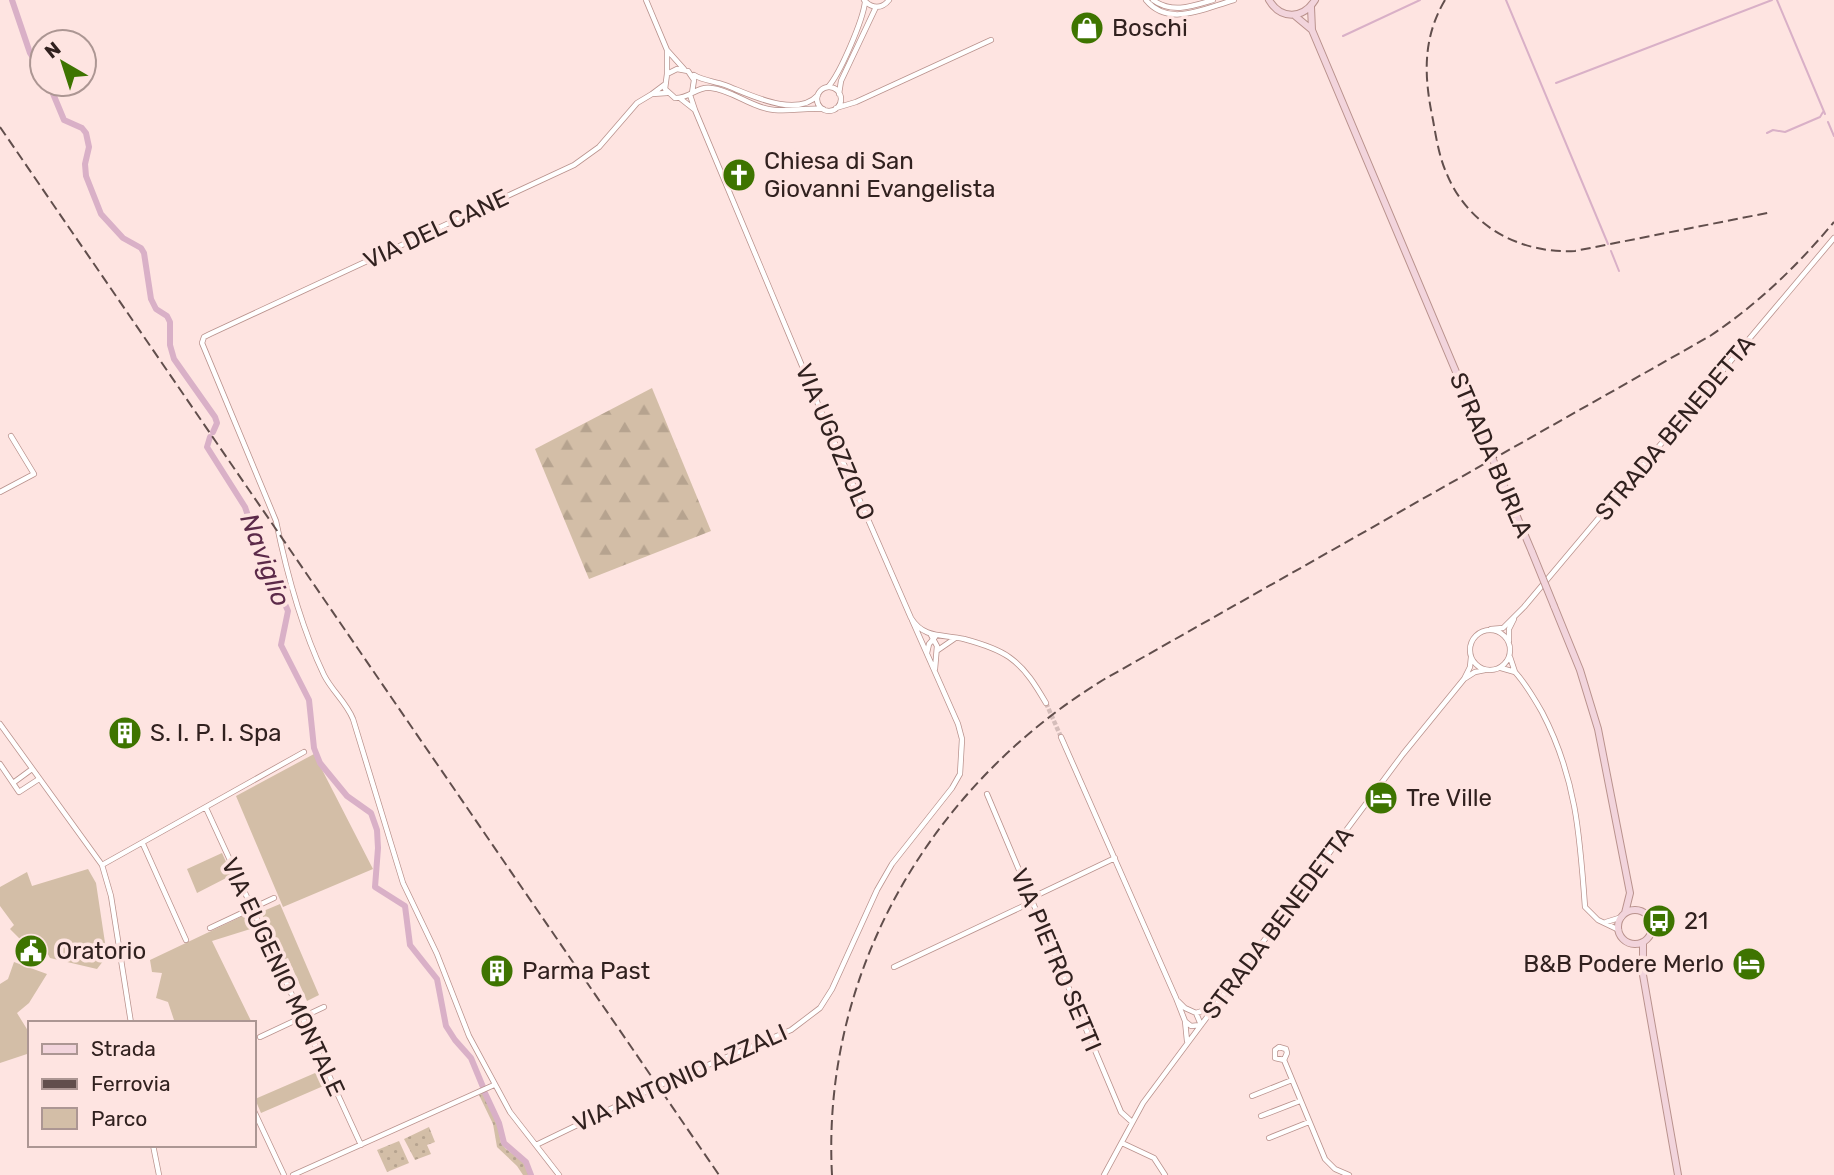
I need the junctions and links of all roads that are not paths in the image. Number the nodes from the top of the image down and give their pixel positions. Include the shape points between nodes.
1 (646, 0) edge
2 (889, 0) edge
3 (1146, 0) edge
4 (1153, 0) edge
5 (1213, 0) edge
6 (1234, 0) edge
7 (1269, 0) edge
8 (865, 1) edge
9 (1313, 3) edge
10 (876, 7) junction
11 (1294, 15) junction
12 (1312, 30) junction
13 (991, 40) dead end
14 (667, 50) junction
15 (685, 69) junction
16 (691, 73) junction
17 (667, 75) junction
18 (664, 84) junction
19 (828, 87) junction
20 (667, 93) junction
21 (652, 94) junction
22 (691, 94) junction
23 (840, 94) junction
24 (818, 96) junction
25 (680, 99) junction
26 (856, 103) junction
27 (836, 108) junction
28 (822, 109) junction
29 (695, 110) junction
30 (1834, 238) edge
31 (12, 436) dead end
32 (0, 492) edge
33 (1514, 617) junction
34 (912, 620) junction
35 (1491, 629) junction
36 (934, 636) junction
37 (958, 638) junction
38 (1509, 642) junction
39 (936, 653) junction
40 (1509, 656) junction
41 (928, 657) junction
42 (1471, 657) junction
43 (1500, 667) junction
44 (1485, 670) junction
45 (1515, 672) junction
46 (936, 673) junction
47 (1464, 679) junction
48 (1046, 703) tunnel mouth
49 (0, 724) edge
50 (1061, 737) tunnel mouth
51 (304, 752) dead end
52 (0, 764) edge
53 (32, 769) junction
54 (39, 779) junction
55 (13, 783) junction
56 (987, 794) dead end
57 (206, 808) junction
58 (143, 844) junction
59 (1115, 858) junction
60 (102, 865) junction
61 (1630, 893) junction
62 (274, 898) dead end
63 (1031, 900) junction
64 (252, 908) junction
65 (1640, 910) junction
66 (1623, 915) junction
67 (1605, 922) junction
68 (210, 928) dead end
69 (1619, 930) junction
70 (186, 940) dead end
71 (1629, 942) junction
72 (1643, 942) junction
73 (1642, 961) junction
74 (894, 967) dead end
75 (1176, 998) junction
76 (1215, 1006) junction
77 (324, 1007) dead end
78 (1196, 1013) junction
79 (302, 1017) junction
80 (131, 1021) edge
81 (1185, 1021) junction
82 (1201, 1025) junction
83 (260, 1037) dead end
84 (1186, 1045) junction
85 (1284, 1060) dead end
86 (1292, 1080) junction
87 (494, 1085) junction
88 (1252, 1096) dead end
89 (1300, 1101) junction
90 (256, 1115) edge
91 (1261, 1116) dead end
92 (1132, 1122) junction
93 (1309, 1122) junction
94 (1269, 1138) dead end
95 (1122, 1143) junction
96 (361, 1145) junction
97 (536, 1145) junction
98 (153, 1147) edge
99 (159, 1175) edge
100 (284, 1175) edge
101 (293, 1175) edge
102 (559, 1175) edge
103 (1104, 1175) edge
104 (1165, 1175) edge
105 (1349, 1175) edge
106 (1678, 1175) edge

1 - 14 street
2 - 10 street
3 - 6 street via 1174,16
4 - 5 street via 1173,9
7 - 11 main road, STRADA BURLA via 1279,12
8 - 10 street
8 - 19 street via 862,17
9 - 11 main road, STRADA BURLA
9 - 12 main road, STRADA BURLA
10 - 23 street via 841,80
11 - 12 main road, STRADA BURLA
12 - 61 main road, STRADA BURLA, bridge via 1578,663 1598,729
13 - 26 street
14 - 15 street
14 - 17 street
15 - 16 street
15 - 17 street
16 - 22 street, VIA UGOZZOLO via 695,83
16 - 24 street via 770,103 806,103
17 - 18 street
18 - 20 street
18 - 21 street, VIA DEL CANE
19 - 23 street
19 - 24 street
20 - 21 street
20 - 25 street
21 - 87 street, VIA DEL CANE via 637,103 599,147 574,165 203,339 203,349 276,521 315,652 325,677 355,723 403,883
22 - 25 street
22 - 28 street via 714,88 773,110
22 - 29 street, VIA UGOZZOLO
23 - 26 street
23 - 27 street
24 - 28 street
25 - 29 street
26 - 27 street
27 - 28 street
29 - 34 street, VIA UGOZZOLO
30 - 33 street, STRADA BENEDETTA
31 - 32 street via 34,474
33 - 35 street, STRADA BENEDETTA via 1503,628
33 - 38 street
34 - 36 street, VIA UGOZZOLO
34 - 41 street, VIA ANTONIO AZZALI
35 - 38 street
35 - 42 street, STRADA BENEDETTA via 1472,639
36 - 37 street
36 - 39 street
36 - 41 street
37 - 39 street
37 - 48 street via 1008,656 1032,679
38 - 40 street
39 - 46 street
40 - 43 street
40 - 45 street
41 - 46 street, VIA ANTONIO AZZALI
42 - 44 street
42 - 47 street, STRADA BENEDETTA
43 - 44 street, STRADA BENEDETTA
43 - 45 street
44 - 47 street, STRADA BENEDETTA
45 - 67 street via 1553,734 1564,762 1580,831 1585,907
46 - 97 street, VIA ANTONIO AZZALI via 962,739 960,774 887,873 820,1007 791,1030 658,1086
47 - 76 street, STRADA BENEDETTA
49 - 53 street
50 - 59 street
51 - 57 street
52 - 55 street
53 - 54 street
53 - 55 street
54 - 55 street via 19,792
54 - 60 street
56 - 63 street, VIA PIETRO SETTI
57 - 58 street
57 - 64 street, VIA EUGENIO MONTALE
58 - 60 street
58 - 70 street
59 - 63 street
59 - 75 street
60 - 80 street
61 - 65 main road, STRADA BURLA
61 - 66 main road, STRADA BURLA
62 - 64 street
63 - 74 street
63 - 92 street, VIA PIETRO SETTI via 1121,1112
64 - 68 street
64 - 79 street, VIA EUGENIO MONTALE
65 - 66 main road
65 - 72 main road, STRADA BURLA via 1652,925
66 - 67 street
66 - 69 main road, STRADA BURLA
67 - 69 street
69 - 71 main road, STRADA BURLA
71 - 72 main road
71 - 73 main road, STRADA BURLA
72 - 73 main road, STRADA BURLA
73 - 106 main road, STRADA BURLA
75 - 78 street
75 - 81 street
76 - 78 street
76 - 82 street, STRADA BENEDETTA
77 - 79 street
78 - 82 street
79 - 83 street
79 - 96 street, VIA EUGENIO MONTALE
81 - 82 street
81 - 84 street
82 - 84 street, STRADA BENEDETTA
84 - 92 street, STRADA BENEDETTA
85 - 86 street
86 - 88 street
86 - 89 street
87 - 96 street
87 - 97 street
89 - 91 street
89 - 93 street
90 - 100 street
92 - 95 street, STRADA BENEDETTA
93 - 94 street
93 - 105 street via 1325,1159
95 - 103 street, STRADA BENEDETTA
95 - 104 street via 1154,1158
96 - 101 street
97 - 102 street
98 - 99 street

